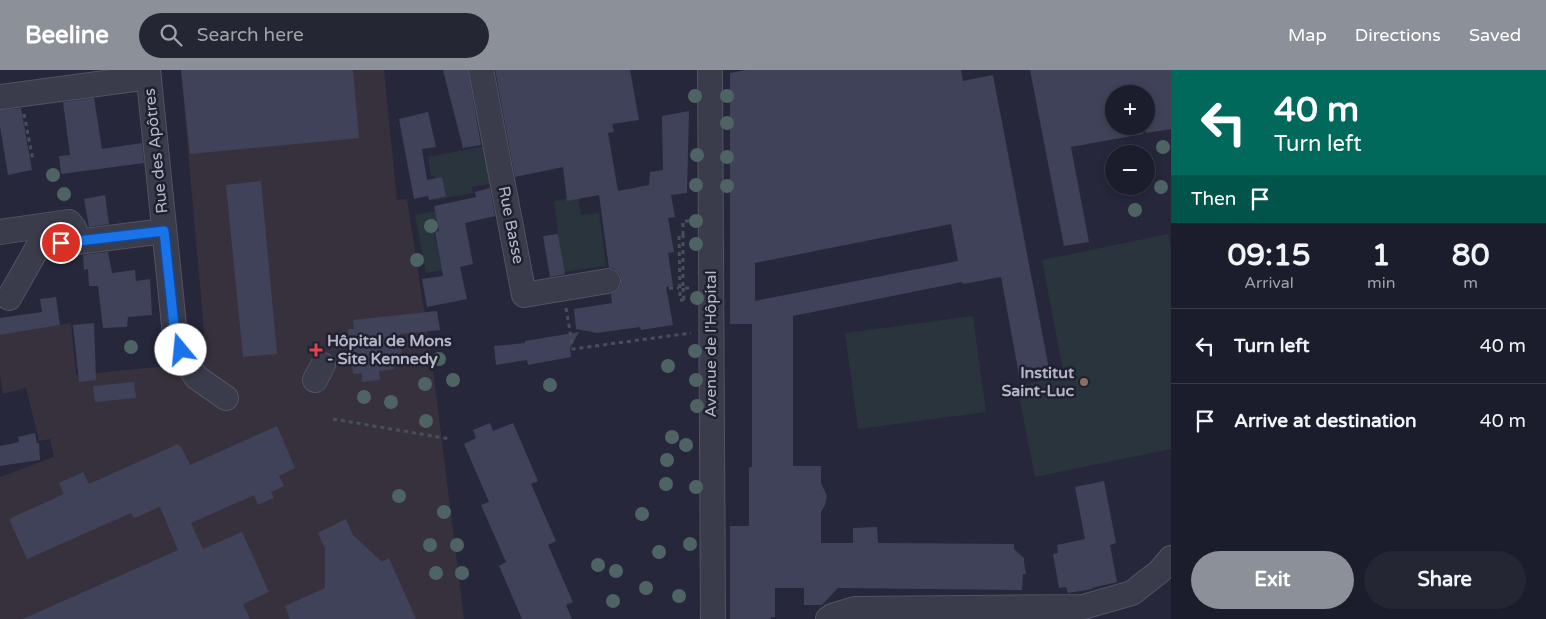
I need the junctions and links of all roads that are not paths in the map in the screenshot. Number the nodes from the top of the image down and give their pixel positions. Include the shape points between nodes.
1 (481, 70) edge
2 (710, 70) edge
3 (148, 73) edge
4 (10, 95) edge
5 (164, 231) junction
6 (0, 232) edge
7 (78, 241) junction
8 (608, 281) dead end
9 (8, 298) dead end
10 (226, 398) dead end
11 (1171, 558) edge
12 (1040, 614) edge
13 (713, 619) edge
14 (828, 619) edge

1 - 8 street, Rue Basse via 524,295
2 - 13 street, Avenue de l'Hôpital
3 - 4 street
3 - 5 street, Rue des Apôtres
5 - 7 street
5 - 10 street, Rue des Apôtres via 175,335 196,377
6 - 7 street via 69,222
7 - 9 street via 38,247
11 - 12 street via 1132,593 1084,607
12 - 14 street via 855,609

